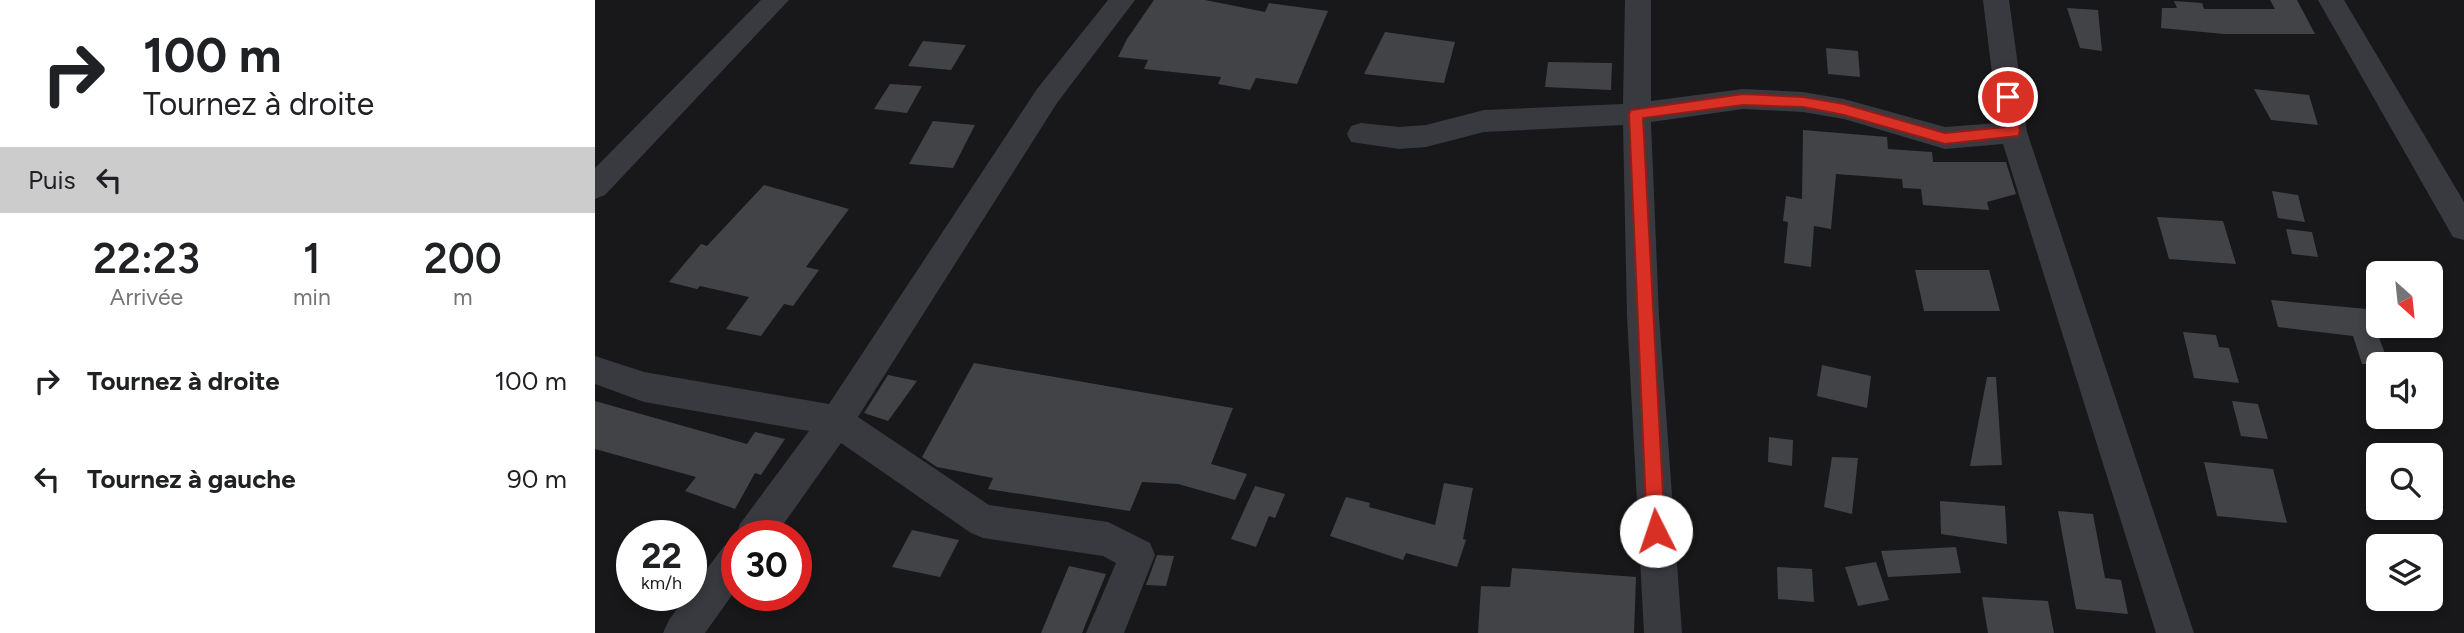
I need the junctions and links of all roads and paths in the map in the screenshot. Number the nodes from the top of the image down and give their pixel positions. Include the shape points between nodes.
1 (776, 0) edge
2 (1122, 0) edge
3 (1638, 0) edge
4 (1996, 0) edge
5 (2331, 0) edge
6 (1636, 114) junction
7 (2013, 132) junction
8 (1361, 134) dead end
9 (595, 187) edge
10 (2464, 228) edge
11 (595, 370) edge
12 (837, 421) junction
13 (765, 520) edge
14 (721, 580) edge
15 (682, 633) edge
16 (1105, 633) edge
17 (1663, 633) edge
18 (2175, 633) edge

1 - 9 street
2 - 12 street via 1047,96
3 - 6 street
4 - 7 street
5 - 10 street
6 - 7 street via 1743,99 1844,109 1945,138
6 - 8 street via 1484,121 1399,138
6 - 17 street via 1650,456
7 - 18 street
11 - 12 street via 644,387
12 - 13 street
12 - 16 street via 982,522 1108,540 1137,555
14 - 15 street

